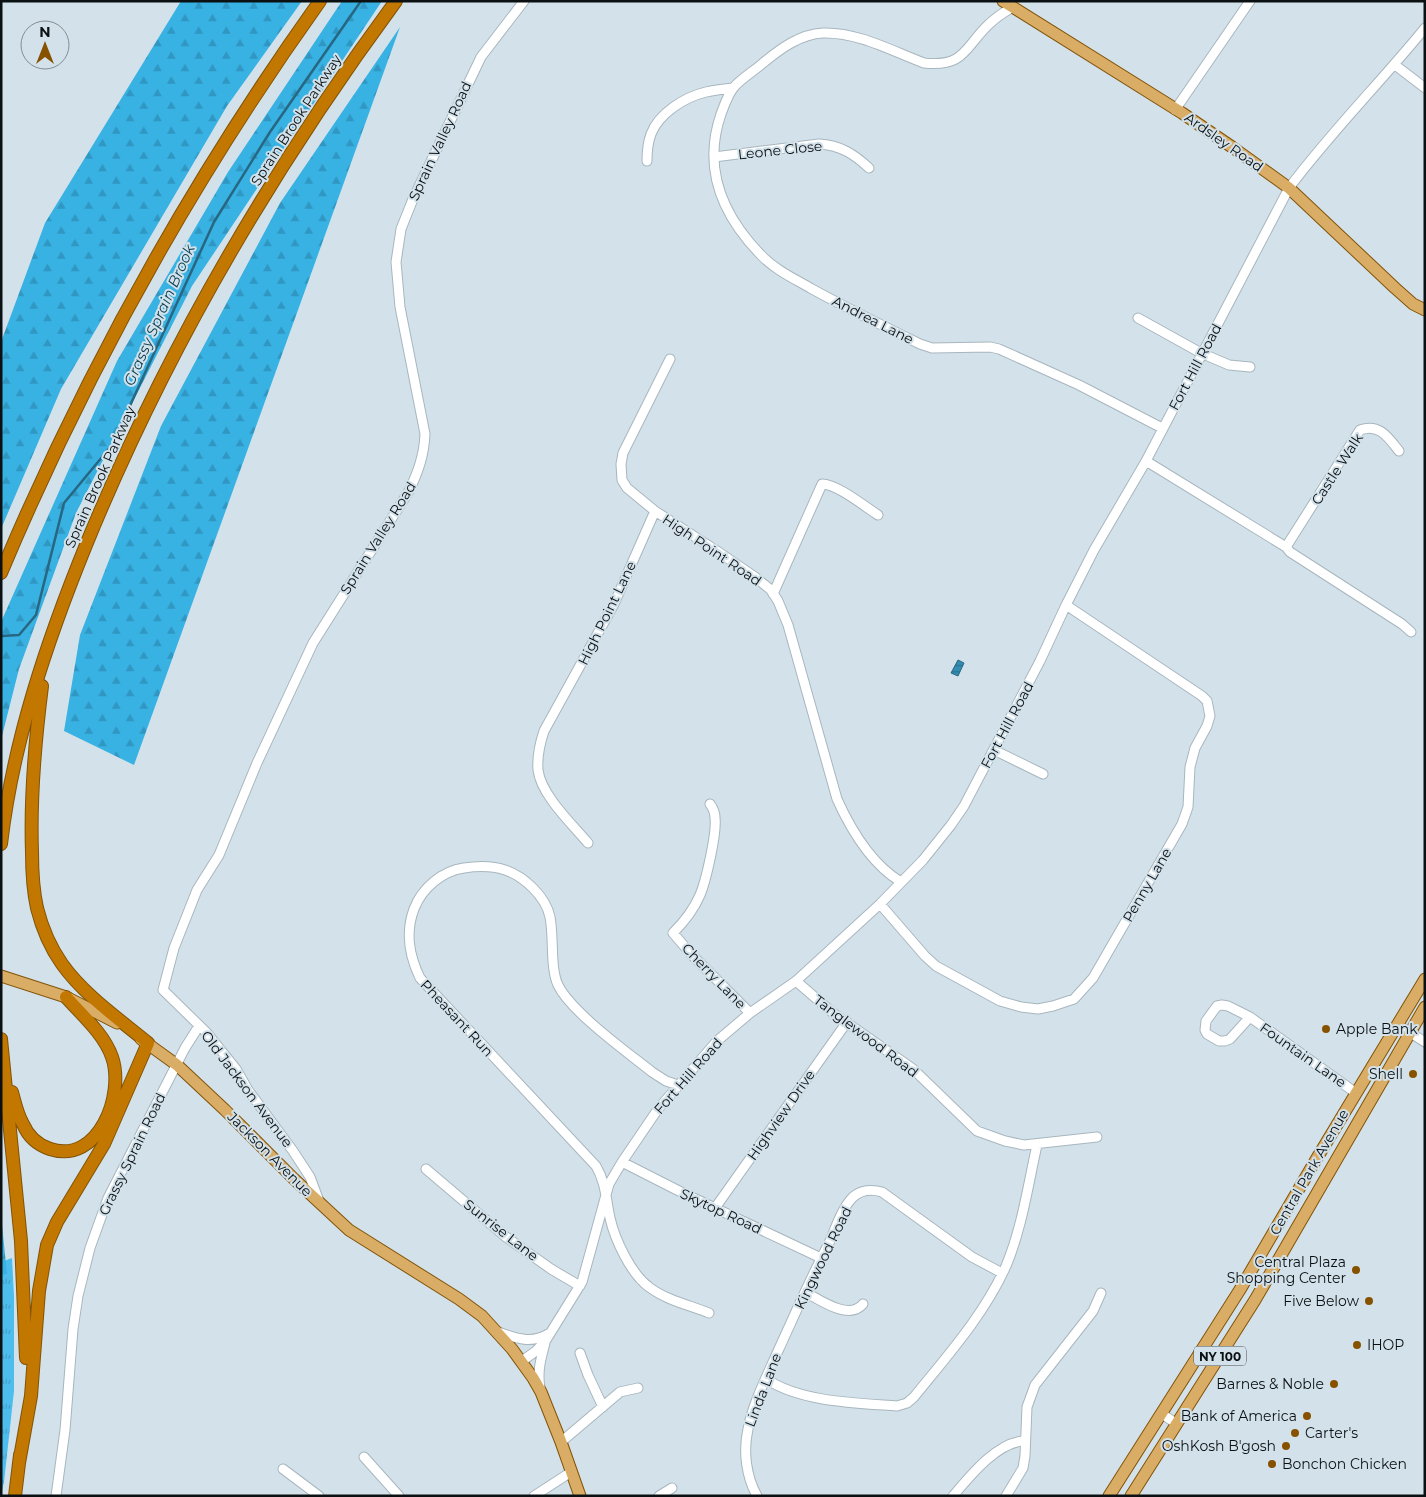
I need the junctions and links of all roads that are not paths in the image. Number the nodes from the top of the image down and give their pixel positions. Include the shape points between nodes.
1 (320, 1) edge
2 (396, 1) edge
3 (524, 1) edge
4 (1250, 1) edge
5 (1008, 4) edge
6 (1425, 28) edge
7 (1395, 65) junction
8 (733, 88) junction
9 (1425, 88) edge
10 (1175, 110) junction
11 (714, 157) junction
12 (646, 161) dead end
13 (869, 168) dead end
14 (1289, 188) junction
15 (1425, 310) edge
16 (1138, 318) dead end
17 (1201, 353) junction
18 (670, 359) dead end
19 (1250, 367) dead end
20 (1162, 428) junction
21 (1399, 450) dead end
22 (1146, 461) junction
23 (655, 511) junction
24 (878, 515) dead end
25 (1286, 546) junction
26 (1, 573) edge
27 (773, 594) junction
28 (1066, 605) junction
29 (1412, 632) dead end
30 (46, 653) junction
31 (994, 750) junction
32 (1043, 774) dead end
33 (710, 804) dead end
34 (588, 843) dead end
35 (1, 844) edge
36 (901, 882) junction
37 (880, 904) junction
38 (5, 977) edge
39 (1425, 980) edge
40 (796, 981) junction
41 (66, 997) junction
42 (1425, 1007) edge
43 (750, 1013) junction
44 (1250, 1018) junction
45 (847, 1022) junction
46 (1398, 1025) junction
47 (199, 1026) junction
48 (1409, 1034) junction
49 (1, 1039) edge
50 (1425, 1042) edge
51 (148, 1043) junction
52 (2, 1047) edge
53 (177, 1065) junction
54 (678, 1085) junction
55 (1356, 1093) junction
56 (1097, 1137) dead end
57 (1037, 1145) junction
58 (622, 1162) junction
59 (426, 1169) dead end
60 (606, 1193) junction
61 (321, 1205) junction
62 (715, 1208) junction
63 (821, 1258) junction
64 (1002, 1273) junction
65 (1247, 1279) junction
66 (580, 1286) junction
67 (1263, 1287) junction
68 (805, 1292) junction
69 (1101, 1293) dead end
70 (863, 1304) dead end
71 (709, 1313) dead end
72 (496, 1331) junction
73 (548, 1336) junction
74 (782, 1343) joint
75 (580, 1353) dead end
76 (522, 1361) junction
77 (766, 1379) junction
78 (638, 1388) dead end
79 (541, 1392) junction
80 (603, 1407) junction
81 (1162, 1414) junction
82 (1177, 1424) junction
83 (561, 1442) junction
84 (1025, 1442) junction
85 (364, 1457) dead end
86 (19, 1463) junction
87 (283, 1469) dead end
88 (571, 1472) junction
89 (672, 1488) dead end
90 (15, 1496) edge
91 (56, 1496) edge
92 (319, 1496) edge
93 (399, 1496) edge
94 (534, 1496) edge
95 (580, 1496) edge
96 (659, 1496) edge
97 (757, 1496) edge
98 (953, 1496) edge
99 (1006, 1496) edge
100 (1109, 1496) edge
101 (1131, 1496) edge

1 - 26 highway via 238,121 144,278 67,425
2 - 30 highway, Sprain Brook Parkway via 272,184 180,344 100,510
3 - 47 street, Sprain Valley Road via 481,57 401,229 396,262 400,307 425,434 424,453 409,492 313,643 257,763 219,855 197,890 174,948 163,990
4 - 10 street
5 - 8 street via 964,54 947,63 924,63 855,37 821,33 778,51
5 - 10 main road, Ardsley Road
6 - 7 street, Fort Hill Road
7 - 9 street
7 - 14 street, Fort Hill Road via 1316,152
8 - 11 street, Andrea Lane via 718,123
8 - 12 street via 705,92 672,108 650,135
10 - 14 main road, Ardsley Road
11 - 13 street, Leone Close via 819,144 845,149
11 - 20 street, Andrea Lane via 717,183 730,214 762,256 785,274 920,344 932,348 999,349
14 - 15 main road, Ardsley Road via 1395,288
14 - 17 street, Fort Hill Road
16 - 17 street
17 - 19 street via 1228,365
17 - 20 street, Fort Hill Road
18 - 23 street, High Point Road via 628,440 621,464 622,480 627,488
20 - 22 street, Fort Hill Road
21 - 25 street, Castle Walk via 1386,434 1377,429 1368,427 1360,430
22 - 25 street
22 - 28 street, Fort Hill Road
23 - 27 street, High Point Road via 755,576
23 - 34 street, High Point Lane via 614,604 544,732 539,747 538,770 542,783
24 - 27 street via 837,488 822,484
25 - 29 street via 1290,552
27 - 36 street, High Point Road via 788,625 837,799 848,825 880,865
28 - 31 street, Fort Hill Road
28 - 37 street, Penny Lane via 1202,696 1207,701 1210,716 1190,767 1188,807 1182,824 1093,978 1074,999 1053,1006 1038,1009 1000,1001 936,966
30 - 35 highway, Sprain Brook Parkway via 19,744
30 - 51 highway via 34,753 31,812 38,913 51,946 69,973
31 - 32 street
31 - 36 street, Fort Hill Road via 973,792 951,825 924,860
33 - 43 street, Cherry Lane via 715,819 705,880 693,908 673,933
36 - 37 street, Fort Hill Road
37 - 40 street, Fort Hill Road
38 - 41 main road, Jackson Avenue
39 - 46 main road, NY 100
40 - 43 street, Fort Hill Road
40 - 45 street, Tanglewood Road
41 - 51 main road, Jackson Avenue
41 - 52 highway via 100,1036 114,1064 115,1085 110,1109 90,1142 78,1149 63,1151 48,1148 34,1140 19,1116
42 - 48 main road, NY 100
43 - 54 street, Fort Hill Road via 716,1041
44 - 44 street, Fountain Lane via 1225,1041 1207,1034 1205,1030 1206,1021 1222,1004
44 - 55 street, Fountain Lane
45 - 57 street, Tanglewood Road via 913,1069 977,1131 1006,1141
45 - 62 street, Highview Drive
46 - 48 street
46 - 55 main road, Central Park Avenue / NY 100
47 - 53 street, Grassy Sprain Road
47 - 61 street, Old Jackson Avenue via 236,1070 293,1151 310,1177
48 - 50 street
48 - 67 main road, Central Park Avenue / NY 100
49 - 52 highway
51 - 53 main road, Jackson Avenue
51 - 86 highway via 104,1144 56,1222 47,1245 39,1291 31,1396
52 - 86 highway via 25,1297 26,1380
53 - 61 main road, Jackson Avenue
53 - 91 street, Grassy Sprain Road via 108,1198 90,1248 73,1329
54 - 58 street, Fort Hill Road
54 - 60 street, Pheasant Run via 652,1072 571,1003 558,985 550,916 529,883 506,870 468,867 453,869 439,876 426,889 414,907 408,937 410,953 420,978 596,1166 602,1175
55 - 65 main road, Central Park Avenue / NY 100
56 - 57 street, Tanglewood Road
57 - 64 street via 1014,1245
58 - 60 street, Fort Hill Road
58 - 62 street, Skytop Road
59 - 66 street, Sunrise Lane via 506,1237
60 - 66 street, Fort Hill Road
60 - 71 street, Pheasant Run via 614,1234 642,1280 666,1296
61 - 72 main road, Jackson Avenue via 350,1230 459,1299
62 - 63 street, Skytop Road
63 - 64 street, Kingwood Road via 852,1199 857,1194 874,1190 891,1198 972,1257
63 - 68 street, Kingwood Road
64 - 77 street via 963,1336 907,1403 897,1406 812,1397 779,1388
65 - 67 street
65 - 81 main road, Central Park Avenue / NY 100
66 - 73 street, Fort Hill Road
67 - 82 main road, Central Park Avenue / NY 100
68 - 70 street via 850,1311
68 - 74 street, Kingwood Road
69 - 84 street via 1093,1311 1034,1386 1027,1407
72 - 73 street via 528,1340
72 - 76 main road, Jackson Avenue
73 - 76 street, Fort Hill Road
73 - 79 street via 538,1379
74 - 77 street, Linda Lane
75 - 80 street
76 - 79 main road, Jackson Avenue
77 - 97 street, Linda Lane via 750,1419 746,1443 750,1479
78 - 80 street via 620,1392
79 - 83 main road, Jackson Avenue
80 - 83 street
81 - 82 street
81 - 100 main road, Central Park Avenue / NY 100
82 - 101 main road, Central Park Avenue / NY 100
83 - 88 main road, Jackson Avenue
84 - 98 street via 1015,1441 981,1464
84 - 99 street via 1022,1468
85 - 93 street
86 - 90 highway
87 - 92 street
88 - 94 street
88 - 95 main road, Jackson Avenue
89 - 96 street

